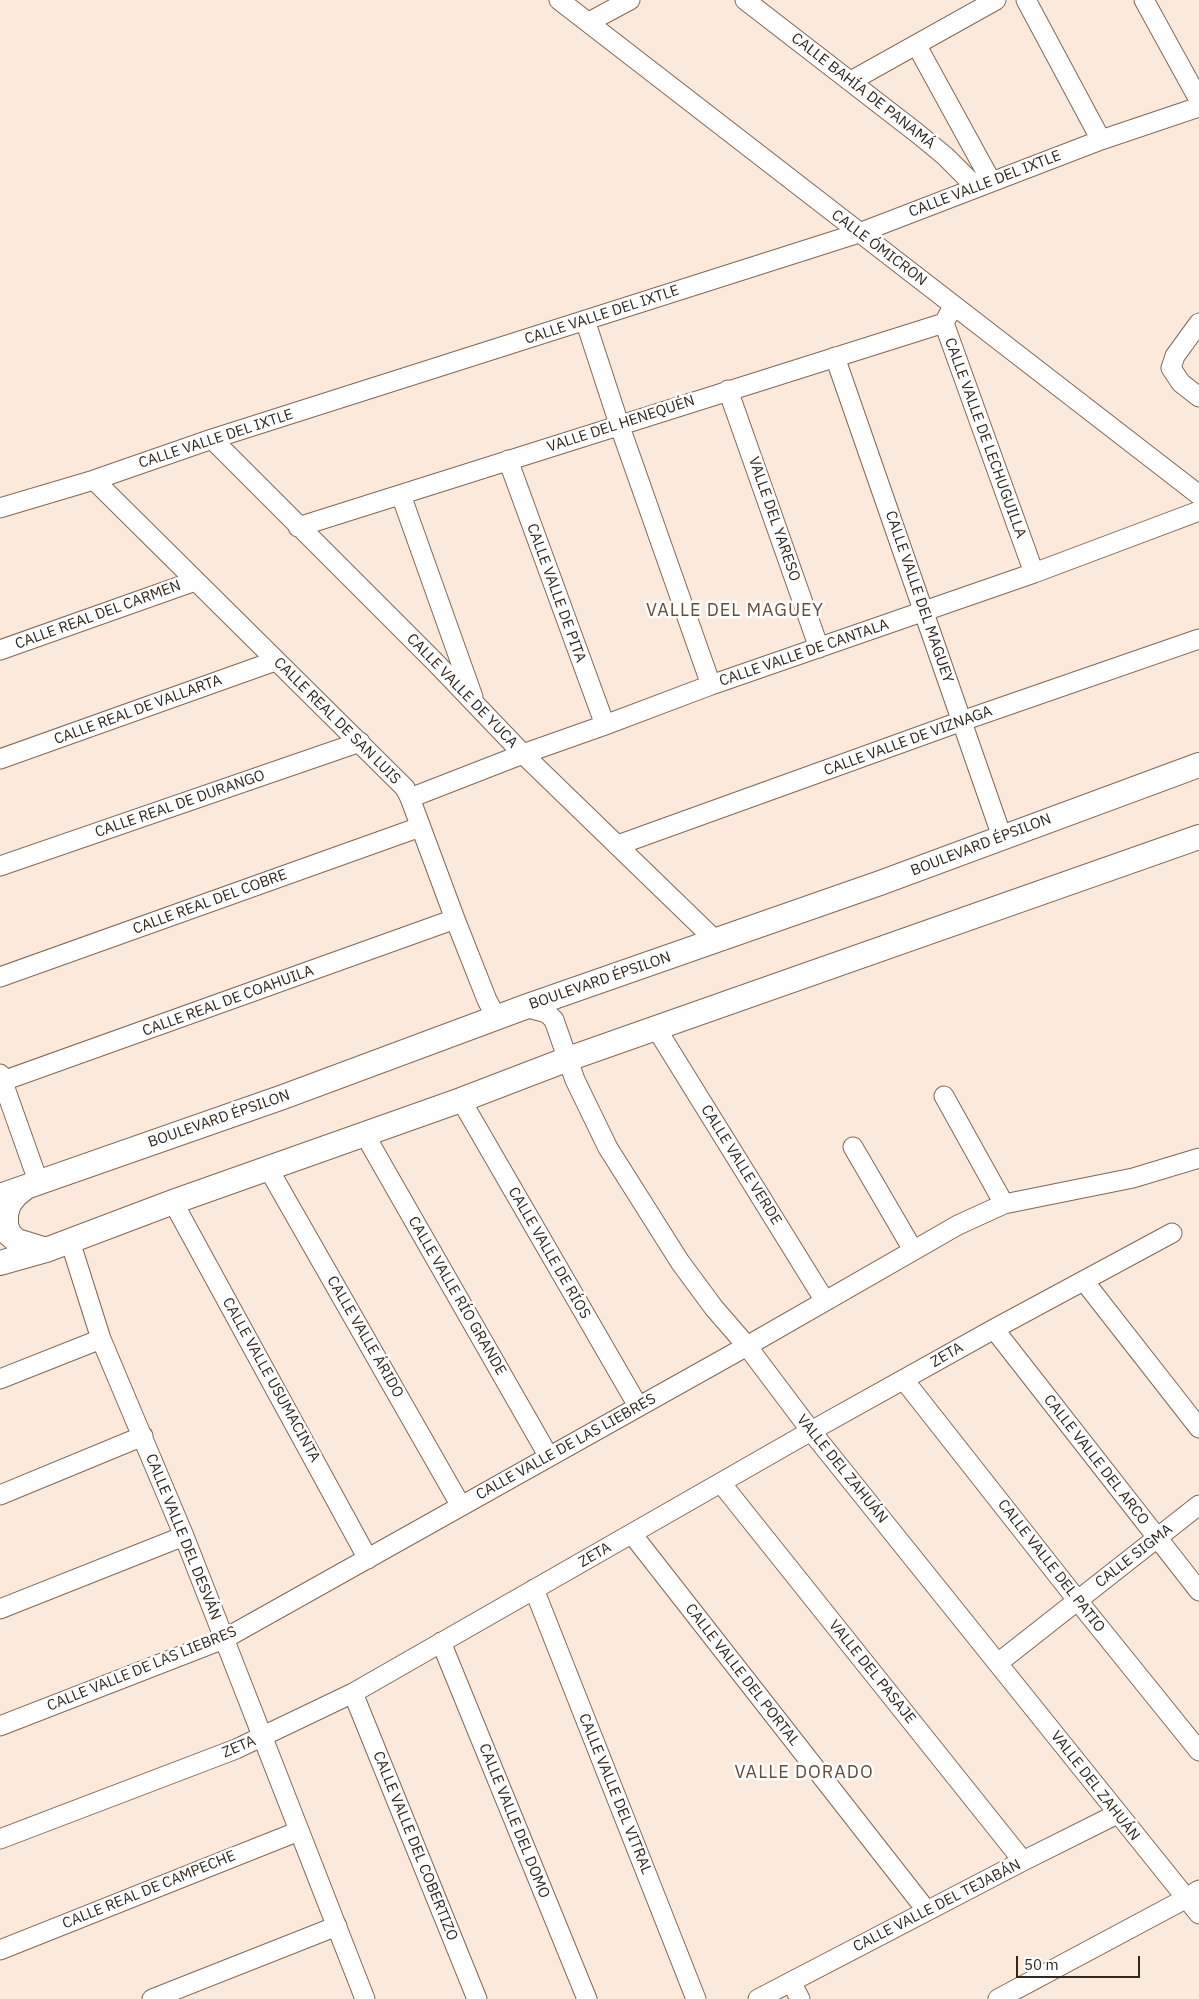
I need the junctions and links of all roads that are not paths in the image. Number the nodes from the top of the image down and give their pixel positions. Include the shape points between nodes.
1 (559, 0) edge
2 (630, 0) edge
3 (996, 0) edge
4 (1026, 0) edge
5 (1144, 0) edge
6 (751, 1) edge
7 (589, 22) junction
8 (916, 46) junction
9 (851, 81) junction
10 (1199, 100) edge
11 (1199, 107) edge
12 (1102, 140) junction
13 (983, 184) junction
14 (859, 233) junction
15 (954, 304) junction
16 (586, 320) junction
17 (944, 323) junction
18 (1199, 323) edge
19 (835, 357) junction
20 (728, 390) junction
21 (1199, 397) edge
22 (619, 424) junction
23 (212, 439) junction
24 (508, 460) junction
25 (94, 480) junction
26 (401, 495) junction
27 (1199, 495) edge
28 (0, 508) edge
29 (1199, 511) edge
30 (298, 527) junction
31 (1034, 573) junction
32 (195, 581) junction
33 (925, 612) junction
34 (1199, 639) edge
35 (819, 648) junction
36 (0, 650) edge
37 (276, 660) junction
38 (711, 685) junction
39 (475, 703) junction
40 (962, 721) junction
41 (605, 725) junction
42 (360, 742) junction
43 (523, 754) junction
44 (0, 759) edge
45 (1199, 765) edge
46 (410, 798) junction
47 (420, 827) junction
48 (1002, 837) junction
49 (1199, 837) edge
50 (618, 845) junction
51 (0, 866) edge
52 (455, 919) junction
53 (715, 940) junction
54 (0, 977) edge
55 (525, 1007) junction
56 (496, 1017) junction
57 (656, 1028) junction
58 (568, 1059) junction
59 (1, 1079) edge
60 (944, 1096) dead end
61 (461, 1100) junction
62 (365, 1135) junction
63 (853, 1147) dead end
64 (1199, 1158) edge
65 (268, 1168) junction
66 (33, 1183) junction
67 (0, 1196) edge
68 (173, 1202) junction
69 (1004, 1204) junction
70 (1172, 1233) dead end
71 (70, 1241) junction
72 (46, 1250) junction
73 (913, 1250) junction
74 (0, 1263) edge
75 (1084, 1281) junction
76 (826, 1301) junction
77 (994, 1329) junction
78 (101, 1339) junction
79 (747, 1346) junction
80 (0, 1379) edge
81 (904, 1380) junction
82 (638, 1406) junction
83 (1199, 1428) edge
84 (811, 1431) junction
85 (143, 1436) junction
86 (549, 1457) junction
87 (721, 1483) junction
88 (0, 1495) edge
89 (1199, 1505) edge
90 (461, 1506) junction
91 (632, 1534) junction
92 (184, 1536) junction
93 (1156, 1538) junction
94 (368, 1559) junction
95 (534, 1590) junction
96 (1199, 1591) edge
97 (1078, 1601) junction
98 (0, 1609) edge
99 (224, 1639) junction
100 (441, 1642) junction
101 (998, 1663) junction
102 (353, 1693) junction
103 (0, 1726) edge
104 (263, 1737) junction
105 (1199, 1751) edge
106 (1117, 1814) junction
107 (299, 1831) junction
108 (0, 1839) edge
109 (1023, 1861) junction
110 (1192, 1894) edge
111 (927, 1911) junction
112 (1199, 1914) edge
113 (336, 1926) junction
114 (0, 1950) edge
115 (791, 1982) junction
116 (152, 1999) edge
117 (365, 1999) edge
118 (477, 1999) edge
119 (587, 1999) edge
120 (696, 1999) edge
121 (758, 1999) edge
122 (800, 1999) edge
123 (998, 1999) edge

1 - 7 street, CALLE ÓMICRON
2 - 7 street
3 - 8 street
4 - 12 street
5 - 10 street
6 - 9 street, CALLE BAHÍA DE PANAMÁ
7 - 14 street, CALLE ÓMICRON
8 - 9 street
8 - 13 street
9 - 13 street, CALLE BAHÍA DE PANAMÁ
11 - 12 street, CALLE VALLE DEL IXTLE
12 - 13 street, CALLE VALLE DEL IXTLE
13 - 14 street, CALLE VALLE DEL IXTLE
14 - 15 street, CALLE ÓMICRON
14 - 16 street, CALLE VALLE DEL IXTLE
15 - 17 street, CALLE VALLE DE LECHUGUILLA
15 - 27 street, CALLE ÓMICRON
16 - 22 street
16 - 23 street, CALLE VALLE DEL IXTLE
17 - 19 street, VALLE DEL HENEQUÉN
17 - 31 street, CALLE VALLE DE LECHUGUILLA
18 - 21 street via 1175,356 1171,368 1181,383
19 - 20 street, VALLE DEL HENEQUÉN
19 - 33 street, CALLE VALLE DEL MAGUEY
20 - 22 street, VALLE DEL HENEQUÉN
20 - 35 street, VALLE DEL YARESO
22 - 24 street, VALLE DEL HENEQUÉN
22 - 38 street
23 - 25 street, CALLE VALLE DEL IXTLE
23 - 30 street, CALLE VALLE DE YUCA
24 - 26 street, VALLE DEL HENEQUÉN
24 - 41 street, CALLE VALLE DE PITA
25 - 28 street, CALLE VALLE DEL IXTLE
25 - 32 street, CALLE REAL DE SAN LUIS
26 - 30 street, VALLE DEL HENEQUÉN
26 - 39 street
29 - 31 street, CALLE VALLE DE CANTALA
30 - 39 street, CALLE VALLE DE YUCA
31 - 33 street, CALLE VALLE DE CANTALA
32 - 36 street, CALLE REAL DEL CARMEN
32 - 37 street, CALLE REAL DE SAN LUIS
33 - 35 street, CALLE VALLE DE CANTALA
33 - 40 street, CALLE VALLE DEL MAGUEY
34 - 40 street, CALLE VALLE DE VIZNAGA
35 - 38 street, CALLE VALLE DE CANTALA
37 - 42 street, CALLE REAL DE SAN LUIS
37 - 44 street, CALLE REAL DE VALLARTA
38 - 41 street, CALLE VALLE DE CANTALA
39 - 43 street, CALLE VALLE DE YUCA
40 - 48 street, CALLE VALLE DEL MAGUEY
40 - 50 street, CALLE VALLE DE VIZNAGA
41 - 43 street, CALLE VALLE DE CANTALA
42 - 46 street, CALLE REAL DE SAN LUIS via 400,782
42 - 51 street, CALLE REAL DE DURANGO
43 - 46 street, CALLE VALLE DE CANTALA
43 - 50 street, CALLE VALLE DE YUCA
45 - 48 street, BOULEVARD ÉPSILON
46 - 47 street, CALLE REAL DE SAN LUIS
47 - 52 street, CALLE REAL DE SAN LUIS
47 - 54 street, CALLE REAL DEL COBRE
48 - 53 street, BOULEVARD ÉPSILON
49 - 57 street
50 - 53 street, CALLE VALLE DE YUCA
52 - 56 street, CALLE REAL DE SAN LUIS
52 - 59 street, CALLE REAL DE COAHUILA
53 - 55 street, BOULEVARD ÉPSILON
55 - 56 street, BOULEVARD ÉPSILON
55 - 58 street, VALLE DEL ZAHUÁN via 546,1013 554,1020
56 - 66 street, BOULEVARD ÉPSILON via 283,1097
57 - 58 street
57 - 76 street, CALLE VALLE VERDE
58 - 61 street
58 - 79 street, VALLE DEL ZAHUÁN via 594,1120 632,1188 680,1262
59 - 66 street
60 - 69 street
61 - 62 street
61 - 82 street, CALLE VALLE DE RÍOS
62 - 65 street
62 - 86 street, CALLE VALLE RÍO GRANDE
63 - 73 street
64 - 69 street, CALLE VALLE DE LAS LIEBRES via 1134,1178
65 - 68 street
65 - 90 street, CALLE VALLE ÁRIDO
66 - 67 street, BOULEVARD ÉPSILON
66 - 72 street via 9,1204 6,1226 17,1241
68 - 71 street
68 - 94 street, CALLE VALLE USUMACINTA
69 - 73 street, CALLE VALLE DE LAS LIEBRES
70 - 75 street, ZETA
71 - 72 street
71 - 78 street, CALLE VALLE DEL DESVÁN
72 - 74 street
73 - 76 street, CALLE VALLE DE LAS LIEBRES
75 - 77 street, ZETA
75 - 83 street
76 - 79 street, CALLE VALLE DE LAS LIEBRES
77 - 81 street, ZETA
77 - 93 street, CALLE VALLE DEL ARCO
78 - 80 street
78 - 85 street, CALLE VALLE DEL DESVÁN
79 - 82 street, CALLE VALLE DE LAS LIEBRES
79 - 84 street, VALLE DEL ZAHUÁN
81 - 84 street, ZETA
81 - 97 street, CALLE VALLE DEL PATIO
82 - 86 street, CALLE VALLE DE LAS LIEBRES
84 - 87 street, ZETA
84 - 101 street, VALLE DEL ZAHUÁN
85 - 88 street
85 - 92 street, CALLE VALLE DEL DESVÁN
86 - 90 street, CALLE VALLE DE LAS LIEBRES
87 - 91 street, ZETA
87 - 109 street, VALLE DEL PASAJE
89 - 93 street, CALLE SIGMA
90 - 94 street, CALLE VALLE DE LAS LIEBRES
91 - 95 street, ZETA
91 - 111 street, CALLE VALLE DEL PORTAL
92 - 98 street
92 - 99 street, CALLE VALLE DEL DESVÁN
93 - 96 street, CALLE VALLE DEL ARCO
93 - 97 street, CALLE SIGMA
94 - 99 street, CALLE VALLE DE LAS LIEBRES
95 - 100 street, ZETA
95 - 120 street, CALLE VALLE DEL VITRAL
97 - 101 street, CALLE SIGMA
97 - 105 street, CALLE VALLE DEL PATIO
99 - 103 street, CALLE VALLE DE LAS LIEBRES
99 - 104 street, CALLE VALLE DEL DESVÁN
100 - 102 street, ZETA
100 - 119 street, CALLE VALLE DEL DOMO
101 - 106 street, VALLE DEL ZAHUÁN
102 - 104 street, ZETA
102 - 118 street, CALLE VALLE DEL COBERTIZO
104 - 107 street, CALLE VALLE DEL DESVÁN
104 - 108 street, ZETA
106 - 109 street, CALLE VALLE DEL TEJABÁN
106 - 110 street, VALLE DEL ZAHUÁN
107 - 113 street, CALLE VALLE DEL DESVÁN
107 - 114 street, CALLE REAL DE CAMPECHE
109 - 111 street, CALLE VALLE DEL TEJABÁN
110 - 112 street, VALLE DEL ZAHUÁN
110 - 123 street
111 - 115 street, CALLE VALLE DEL TEJABÁN
113 - 116 street
113 - 117 street, CALLE VALLE DEL DESVÁN
115 - 121 street, CALLE VALLE DEL TEJABÁN
115 - 122 street

